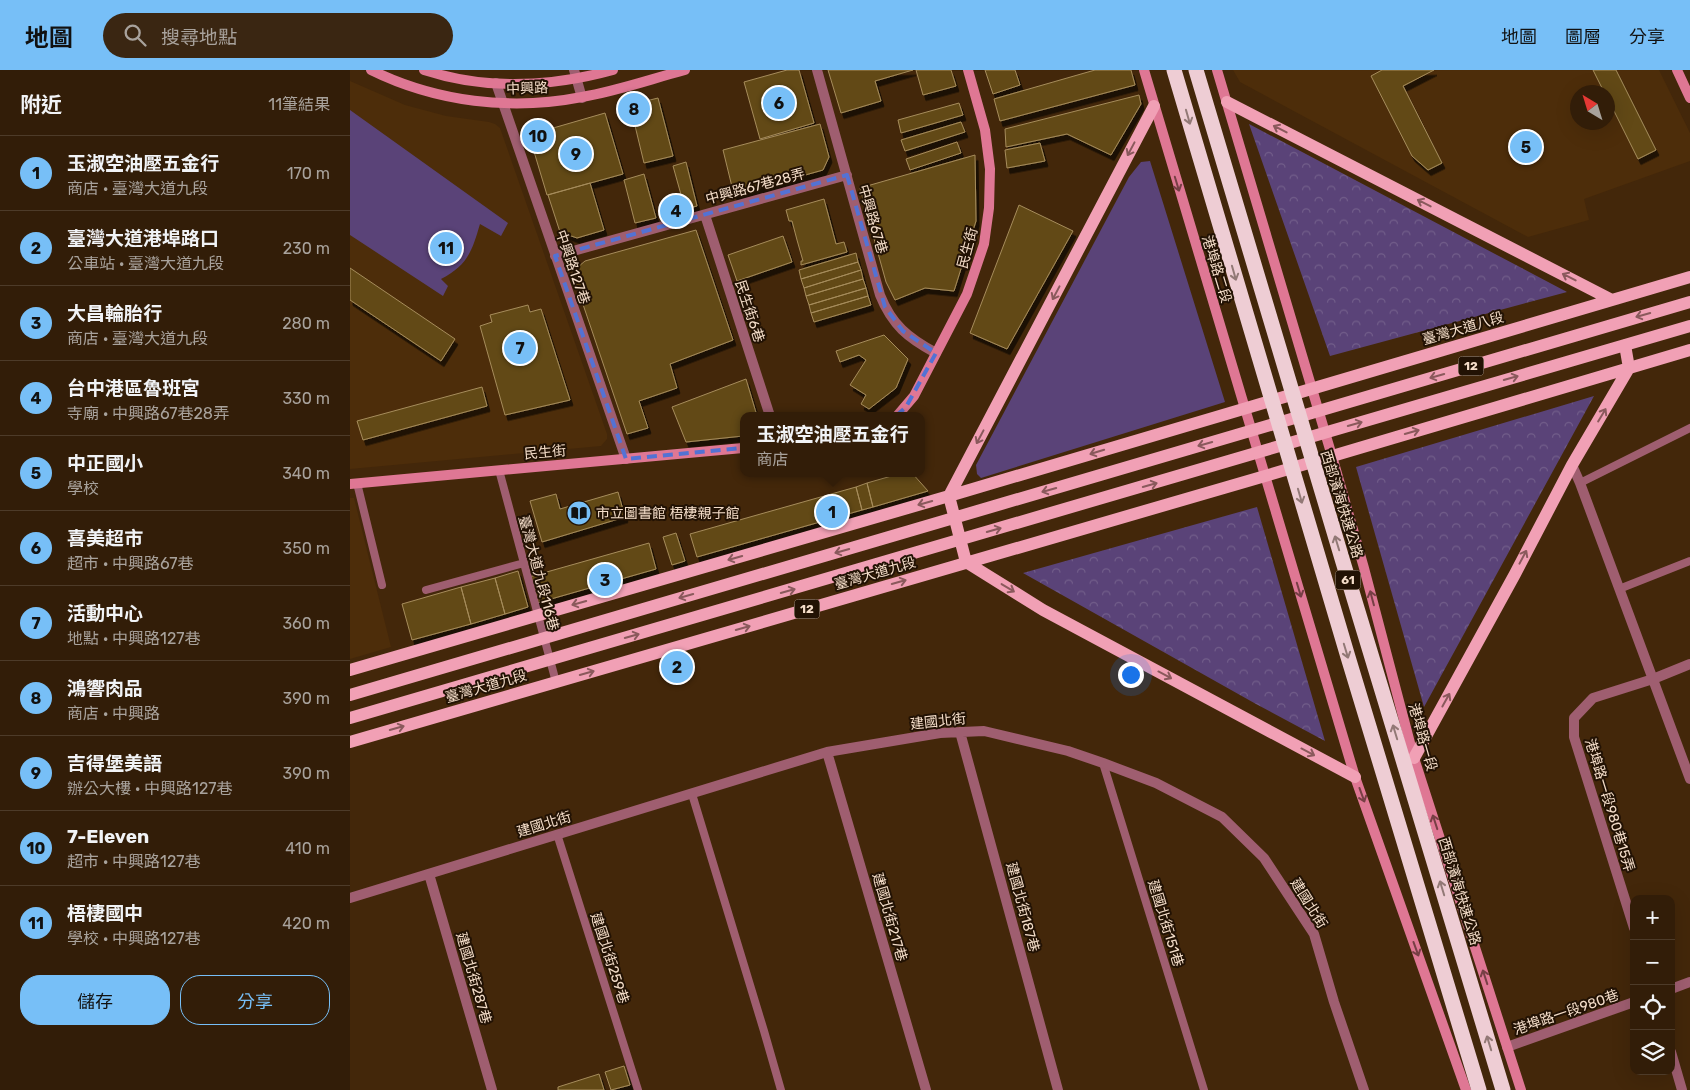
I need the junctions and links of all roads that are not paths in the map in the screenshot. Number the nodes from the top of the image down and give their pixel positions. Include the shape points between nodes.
1 (371, 70) edge
2 (424, 70) edge
3 (612, 70) edge
4 (685, 70) edge
5 (817, 70) edge
6 (968, 70) edge
7 (1144, 70) edge
8 (1174, 70) edge
9 (1196, 70) edge
10 (1217, 70) edge
11 (1677, 70) edge
12 (576, 74) edge
13 (496, 83) junction
14 (582, 98) junction
15 (1690, 98) edge
16 (1227, 102) junction
17 (502, 103) junction
18 (1154, 106) junction
19 (847, 176) junction
20 (705, 214) junction
21 (555, 256) junction
22 (1690, 277) edge
23 (1612, 300) junction
24 (1690, 302) edge
25 (1690, 326) edge
26 (1625, 345) junction
27 (1690, 350) edge
28 (936, 353) junction
29 (1629, 368) junction
30 (1312, 388) junction
31 (1244, 408) junction
32 (1319, 410) junction
33 (769, 412) edge
34 (900, 412) edge
35 (1690, 428) edge
36 (1251, 430) junction
37 (1326, 433) junction
38 (740, 448) edge
39 (1258, 453) junction
40 (1332, 456) junction
41 (626, 459) junction
42 (1572, 465) junction
43 (499, 470) junction
44 (1265, 476) junction
45 (354, 483) edge
46 (1580, 483) junction
47 (949, 496) junction
48 (955, 518) junction
49 (960, 540) junction
50 (1690, 561) edge
51 (966, 562) junction
52 (524, 563) junction
53 (382, 585) dead end
54 (1619, 589) junction
55 (426, 590) dead end
56 (537, 615) junction
57 (544, 638) junction
58 (550, 660) junction
59 (1690, 664) edge
60 (350, 670) edge
61 (1653, 679) junction
62 (556, 682) junction
63 (350, 695) edge
64 (350, 718) edge
65 (960, 732) junction
66 (350, 742) edge
67 (827, 752) junction
68 (1414, 758) junction
69 (1103, 763) junction
70 (1687, 764) edge
71 (1355, 777) junction
72 (1690, 779) edge
73 (692, 794) junction
74 (557, 834) junction
75 (429, 874) junction
76 (350, 898) edge
77 (1630, 915) edge
78 (1690, 982) edge
79 (1675, 988) edge
80 (1630, 1003) edge
81 (1507, 1047) junction
82 (1675, 1066) edge
83 (492, 1090) edge
84 (638, 1090) edge
85 (781, 1090) edge
86 (926, 1090) edge
87 (1058, 1090) edge
88 (1204, 1090) edge
89 (1364, 1090) edge
90 (1466, 1090) edge
91 (1479, 1090) edge
92 (1503, 1090) edge
93 (1521, 1090) edge
94 (1682, 1090) edge

1 - 17 street, 中興路 via 429,92
2 - 13 street, 中興路
3 - 12 street, 中興路
4 - 14 street, 中興路
5 - 19 street, 中興路67巷
6 - 28 street, 民生街 via 988,149 989,208 984,244 974,278
7 - 18 street, 港埠路二段
8 -> 91 highway, 61, bridge
92 -> 9 highway, 西部濱海快速公路 / 61, bridge
10 - 16 street
11 - 15 street
12 - 13 street, 中興路 via 526,84
12 - 14 street
13 - 17 street, 中興路127巷
14 - 17 street, 中興路
23 -> 16 main road
16 - 30 street
17 - 21 street, 中興路127巷
18 -> 31 street, 港埠路二段
18 -> 47 main road
19 - 20 street, 中興路67巷28弄
19 - 28 street, 中興路67巷 via 885,307 896,324 916,343
20 - 21 street, 中興路67巷28弄
20 - 33 street, 民生街6巷
21 - 41 street, 中興路127巷
22 - 23 main road, 臺灣大道八段 / 12
23 - 30 main road, 臺灣大道八段 / 12
24 -> 32 main road, 12
25 - 26 main road, 12
26 - 29 main road
37 -> 26 main road, 12
27 - 29 main road, 12
28 - 34 street, 民生街 via 914,396
40 -> 29 main road, 12
42 -> 29 main road
30 - 31 main road, 臺灣大道八段 / 12
30 - 32 street, 港埠路一段
31 - 36 street, 港埠路二段
31 -> 47 main road, 12
32 - 36 main road, 12
32 - 37 street, 港埠路一段
35 - 46 lane
36 - 39 street, 港埠路二段
36 -> 48 main road, 12
37 - 39 main road, 12
37 - 40 street, 港埠路一段
38 - 41 street, 民生街
39 - 44 street, 港埠路二段
49 -> 39 main road, 臺灣大道九段 / 12
40 - 44 main road, 12
68 -> 40 street, 港埠路一段
41 - 43 street, 民生街
42 - 46 street
68 -> 42 main road
43 - 45 street, 民生街
43 - 52 lane, 臺灣大道九段116巷
44 - 51 main road, 臺灣大道九段 / 12
44 -> 71 street
45 - 53 lane
46 - 54 street
47 - 48 main road
47 -> 56 main road, 12
48 - 49 main road
48 -> 57 main road, 12
49 - 51 main road
58 -> 49 main road, 臺灣大道九段 / 12
50 - 54 lane
62 -> 51 main road, 臺灣大道九段 / 12
51 -> 71 main road via 1044,610
52 - 55 lane
52 - 56 lane, 臺灣大道九段116巷
54 - 61 street
56 - 57 lane, 臺灣大道九段116巷
56 - 60 main road, 12
57 - 58 lane, 臺灣大道九段116巷
57 - 63 main road, 12
58 - 62 lane, 臺灣大道九段116巷
58 - 64 main road, 臺灣大道九段 / 12
59 - 61 street, 港埠路一段980巷15弄
61 - 70 street
61 - 77 street, 港埠路一段980巷15弄 via 1593,698 1574,718 1574,738
66 -> 62 main road, 臺灣大道九段 / 12
65 - 67 street, 建國北街
65 - 69 street, 建國北街 via 984,731
65 - 87 street, 建國北街187巷
67 - 73 street, 建國北街
67 - 86 street, 建國北街217巷
81 -> 68 street, 港埠路一段
69 - 88 lane, 建國北街151巷
69 - 89 street, 建國北街 via 1156,783 1222,817 1264,858 1314,934
70 - 72 street
71 -> 90 street
73 - 74 street, 建國北街
73 - 85 lane
74 - 75 street, 建國北街
74 - 84 lane, 建國北街259巷
75 - 76 street, 建國北街
75 - 83 street, 建國北街287巷
78 - 79 street
80 - 81 street, 港埠路一段980巷
81 - 93 street, 港埠路一段
82 - 94 street

